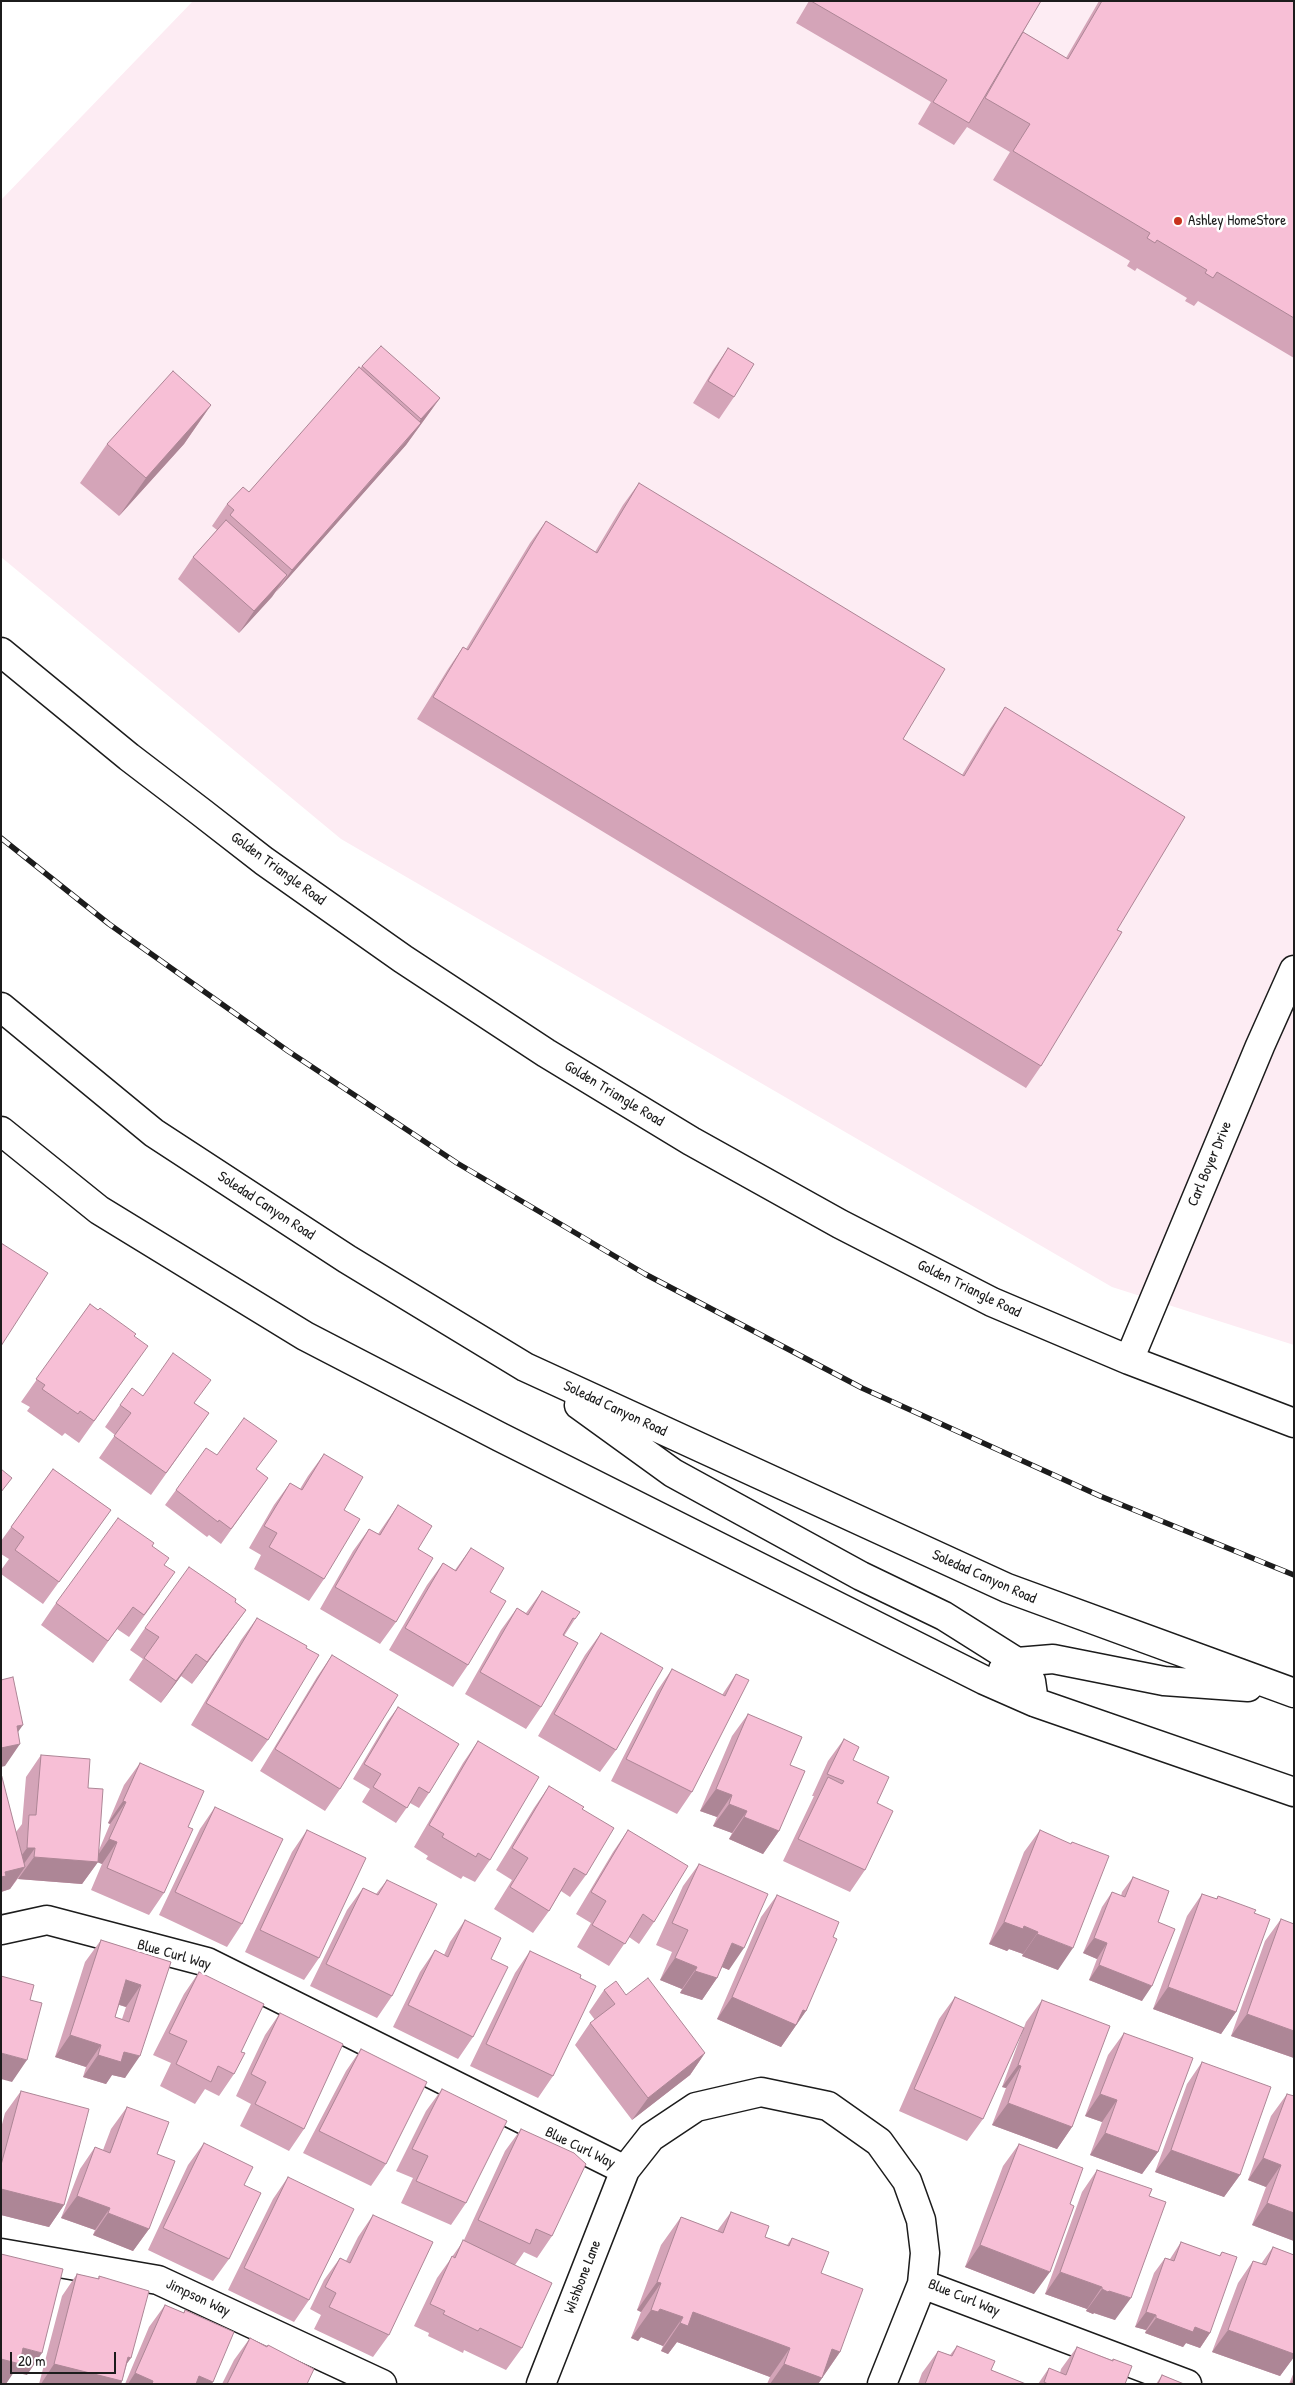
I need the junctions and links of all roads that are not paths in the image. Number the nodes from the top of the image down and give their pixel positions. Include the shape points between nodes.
1 (1, 652) edge
2 (1294, 970) edge
3 (1, 1007) edge
4 (1, 1131) edge
5 (1129, 1360) junction
6 (525, 1367) junction
7 (1294, 1423) edge
8 (1017, 1662) junction
9 (984, 1680) junction
10 (1288, 1691) edge
11 (1034, 1702) junction
12 (1294, 1792) edge
13 (1, 1930) edge
14 (624, 2170) junction
15 (1, 2253) edge
16 (922, 2284) junction
17 (382, 2384) edge
18 (540, 2384) edge
19 (882, 2384) edge
20 (1187, 2384) edge

1 - 5 street, Golden Triangle Road via 129,757 264,860 403,959 546,1053 691,1141 840,1224 992,1302
2 - 5 street, Carl Boyer Drive
3 - 6 street, Soledad Canyon Road via 154,1133 347,1258
4 - 9 street via 99,1210 305,1336
5 - 7 street, Golden Triangle Road
6 - 8 street via 673,1472 861,1576 944,1616
6 - 10 street, Soledad Canyon Road via 1007,1588
8 - 9 street
8 - 10 street via 1053,1659 1164,1681
8 - 11 street via 1031,1681
9 - 11 street
11 - 12 street
13 - 14 street, Blue Curl Way via 46,1920 207,1962
14 - 16 street, Blue Curl Way via 651,2137 696,2106 761,2092 828,2106 879,2142 907,2181 921,2220 925,2253
14 - 18 street, Wishbone Lane
15 - 17 street, Jimpson Way via 158,2280
16 - 19 street
16 - 20 street, Blue Curl Way

